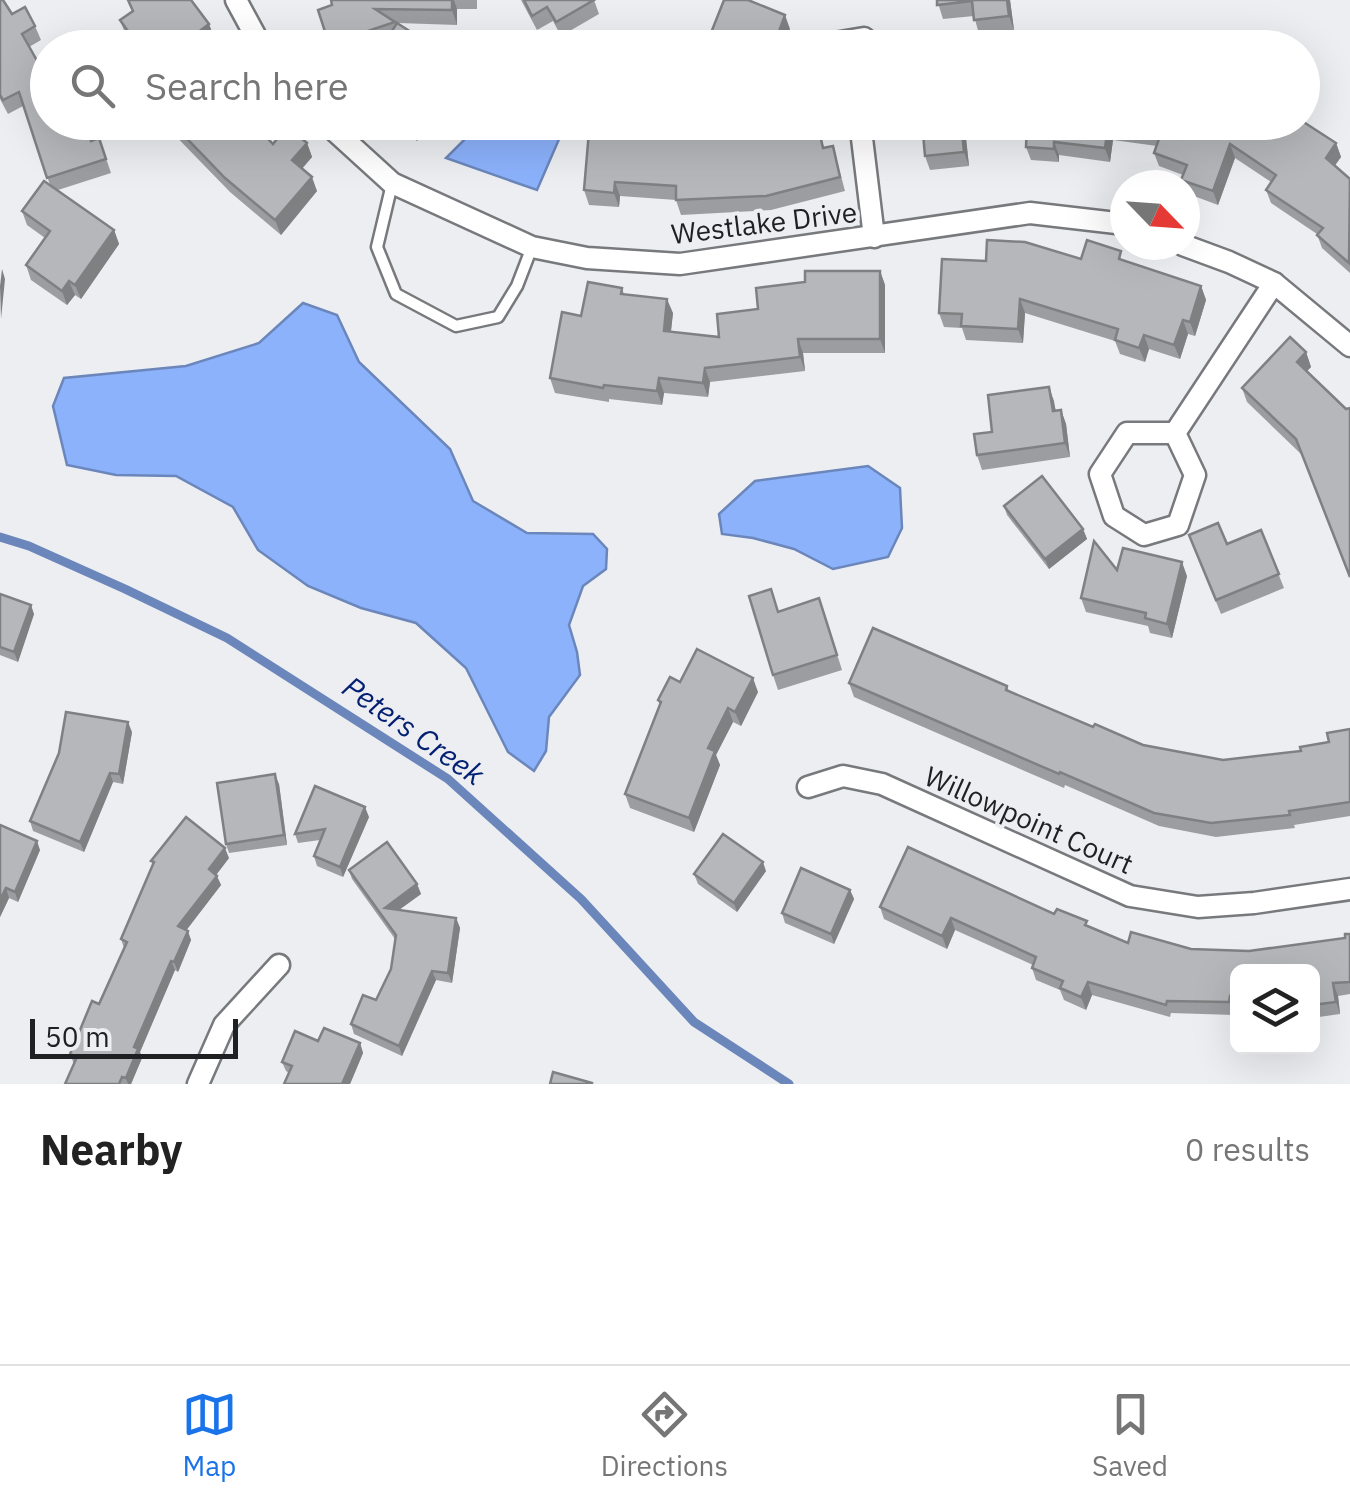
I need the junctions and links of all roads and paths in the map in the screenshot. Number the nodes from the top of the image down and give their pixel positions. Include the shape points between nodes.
1 (236, 0) edge
2 (252, 30) edge
3 (344, 140) edge
4 (862, 140) edge
5 (392, 183) junction
6 (1110, 222) edge
7 (874, 237) junction
8 (532, 246) junction
9 (1200, 251) edge
10 (1274, 283) junction
11 (1350, 346) edge
12 (1175, 433) junction
13 (808, 787) dead end
14 (1350, 889) edge
15 (279, 965) dead end
16 (198, 1084) edge

1 - 2 street
3 - 5 street, Westlake Drive
4 - 7 street
5 - 8 street, Westlake Drive
5 - 8 lane via 376,248 396,294 456,326 498,317
6 - 7 street, Westlake Drive via 1030,213
7 - 8 street, Westlake Drive via 680,264 588,258
9 - 10 street
10 - 11 street
10 - 12 street
12 - 12 street via 1127,433 1100,474 1114,516 1144,534 1178,525 1196,475
13 - 14 street, Willowpoint Court via 842,776 882,784 1130,896 1198,907
15 - 16 street via 224,1025

